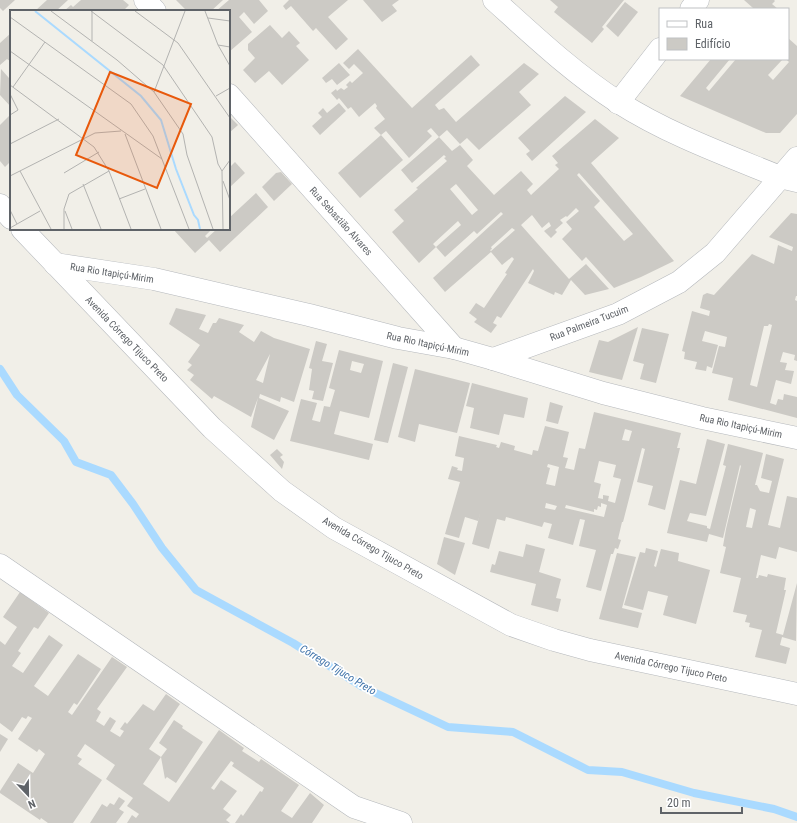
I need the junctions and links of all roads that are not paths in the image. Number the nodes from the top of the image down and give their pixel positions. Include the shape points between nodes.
1 (145, 0) edge
2 (494, 0) edge
3 (154, 10) edge
4 (659, 50) edge
5 (230, 95) edge
6 (618, 103) junction
7 (797, 158) edge
8 (789, 179) edge
9 (0, 206) edge
10 (10, 217) edge
11 (23, 230) edge
12 (55, 264) junction
13 (454, 348) junction
14 (493, 359) junction
15 (797, 438) edge
16 (0, 565) edge
17 (797, 694) edge
18 (355, 815) edge
19 (401, 823) edge

1 - 3 street
2 - 6 street via 558,58
4 - 6 street
5 - 13 street, Rua Sebastião Alvares
6 - 8 street via 674,133
7 - 8 street, Rua Palmeira Tucuim
8 - 14 street, Rua Palmeira Tucuim via 715,253 679,282 618,314
9 - 10 street
11 - 12 street, Avenida Córrego Tijuco Preto
12 - 13 street, Rua Rio Itapiçú-Mirim via 154,279 398,338
12 - 17 street, Avenida Córrego Tijuco Preto via 212,428 282,491 334,528 511,625 590,650
13 - 14 street, Rua Rio Itapiçú-Mirim
14 - 15 street, Rua Rio Itapiçú-Mirim via 603,393
16 - 18 street
18 - 19 street

